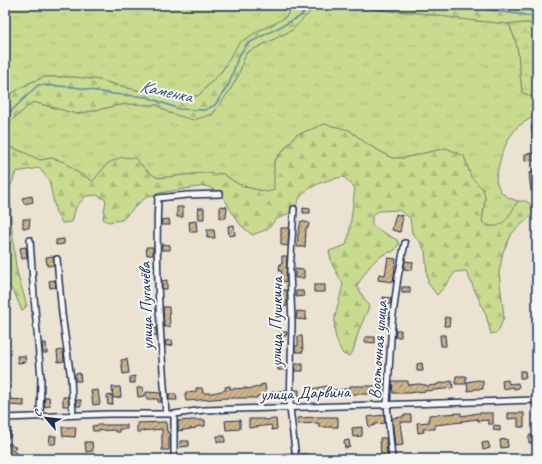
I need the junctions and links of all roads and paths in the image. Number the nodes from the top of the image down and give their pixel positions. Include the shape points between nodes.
1 (535, 127) dead end
2 (537, 141) edge
3 (220, 194) dead end
4 (294, 210) dead end
5 (30, 240) dead end
6 (405, 243) dead end
7 (57, 260) dead end
8 (537, 400) edge
9 (387, 404) junction
10 (290, 408) junction
11 (166, 414) junction
12 (174, 414) junction
13 (74, 415) junction
14 (40, 417) junction
15 (5, 418) edge
16 (174, 459) edge
17 (296, 459) edge
18 (392, 459) edge

1 - 2 street
3 - 11 street, улица Пугачёва via 188,194 158,198 158,310
4 - 10 street, улица Пушкина via 290,271
5 - 14 street via 41,378
6 - 9 street, Восточная улица via 392,322
7 - 13 street
8 - 9 street, улица Дарвина
9 - 10 street, улица Дарвина
9 - 18 street, Восточная улица
10 - 12 street, улица Дарвина via 204,410
10 - 17 street, улица Пушкина
11 - 12 street, улица Дарвина
11 - 13 street, улица Дарвина
12 - 16 street
13 - 14 street, улица Дарвина
14 - 15 street, улица Дарвина

